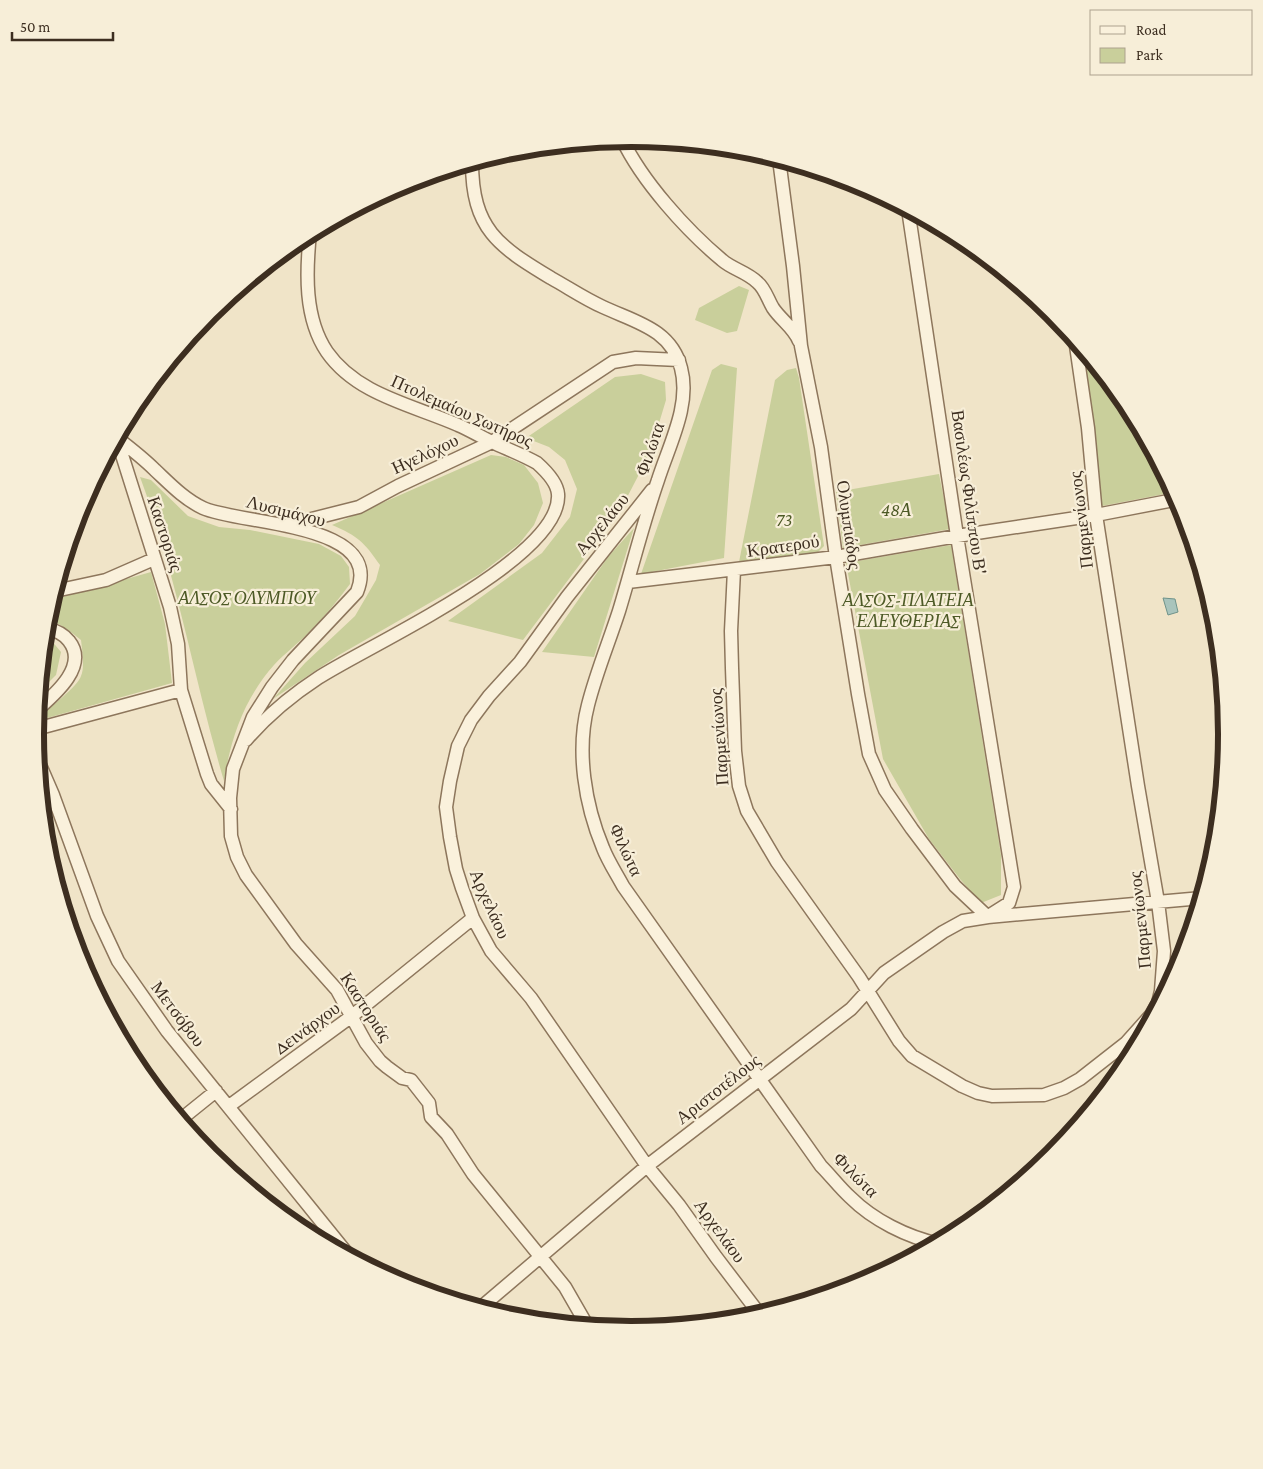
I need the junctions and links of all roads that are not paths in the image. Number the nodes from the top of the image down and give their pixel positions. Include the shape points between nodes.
1 (626, 147) edge
2 (780, 166) edge
3 (472, 169) edge
4 (909, 217) edge
5 (310, 243) edge
6 (801, 346) junction
7 (1077, 352) edge
8 (678, 360) junction
9 (122, 442) edge
10 (492, 442) junction
11 (119, 446) edge
12 (655, 487) junction
13 (1171, 501) edge
14 (1096, 515) junction
15 (286, 525) junction
16 (957, 536) junction
17 (836, 557) junction
18 (154, 560) junction
19 (734, 570) junction
20 (628, 582) junction
21 (62, 589) edge
22 (53, 630) edge
23 (181, 690) junction
24 (45, 702) edge
25 (44, 727) edge
26 (241, 746) junction
27 (45, 778) edge
28 (231, 809) junction
29 (1195, 899) edge
30 (1158, 902) junction
31 (988, 917) junction
32 (473, 918) junction
33 (868, 991) junction
34 (1161, 991) edge
35 (352, 1016) junction
36 (1141, 1027) edge
37 (759, 1080) junction
38 (216, 1091) junction
39 (229, 1106) junction
40 (185, 1116) edge
41 (647, 1166) junction
42 (929, 1242) edge
43 (341, 1245) edge
44 (541, 1256) junction
45 (485, 1304) edge
46 (756, 1309) edge
47 (584, 1320) edge

1 - 6 street via 649,184 696,235 727,264 759,284 776,313 796,333
2 - 6 street, Ολυμπιάδος
3 - 8 street via 477,204 485,224 499,242 594,303 643,323 664,340
4 - 16 street, Βασιλέως Φιλίππου Β'
5 - 10 street, Πτολεμαίου Σωτήρος via 310,304 324,346 335,361 377,393 459,425
6 - 17 street, Ολυμπιάδος via 821,447
7 - 14 street, Παρμενίωνος
8 - 10 street, Ηγελόχου via 636,358 613,362
8 - 12 street, Φιλώτα via 684,382 682,406
9 - 15 street, Λυσιμάχου via 182,495 204,509
10 - 15 street, Ηγελόχου via 359,507
10 - 26 street, Πτολεμαίου Σωτήρος via 537,464 555,484 558,503 542,533 521,554 478,586 318,678 267,718
11 - 18 street, Καστοριάς
12 - 20 street, Φιλώτα
12 - 32 street, Αρχελάου via 520,662 478,709 463,734 446,806 456,869
13 - 14 street, Κρατερού
14 - 16 street, Κρατερού
14 - 30 street, Παρμενίωνος
15 - 26 street, Λυσιμάχου via 325,537 348,550 360,564 362,577 352,599 272,686 253,717
16 - 17 street, Κρατερού
16 - 31 street, Βασιλέως Φιλίππου Β' via 1014,887 1009,903
17 - 19 street, Κρατερού
17 - 31 street, Ολυμπιάδος via 873,766 896,807 955,886
18 - 21 street via 106,580
18 - 23 street, Καστοριάς via 175,629
19 - 20 street, Κρατερού
19 - 33 street, Παρμενίωνος via 731,631 735,751 743,800 776,862
20 - 37 street, Φιλώτα via 585,720 584,762 590,808 603,848 623,886
22 - 24 street via 67,638 75,660 63,684
23 - 25 street
23 - 28 street, Καστοριάς via 211,784
26 - 28 street, Καστοριάς via 233,769
27 - 38 street, Μετσόβου via 97,916 118,961 167,1031
28 - 35 street, Καστοριάς via 234,851 246,875 296,944 337,990
29 - 30 street, Αριστοτέλους
30 - 31 street, Αριστοτέλους
30 - 34 street, Παρμενίωνος via 1164,951
31 - 33 street, Αριστοτέλους via 963,920 943,932 884,973
32 - 35 street, Δεινάρχου
32 - 41 street, Αρχελάου via 491,951 531,998
33 - 36 street, Παρμενίωνος via 907,1051 923,1064 970,1090 992,1096 1034,1096 1054,1092 1080,1079
33 - 37 street, Αριστοτέλους via 841,1017
35 - 39 street, Δεινάρχου
35 - 44 street, Καστοριάς via 380,1061 402,1078 411,1080 424,1095 431,1116 468,1167
37 - 41 street, Αριστοτέλους
37 - 42 street, Φιλώτα via 821,1166 850,1198 877,1218
38 - 39 street, Μετσόβου
38 - 40 street
39 - 43 street, Μετσόβου
41 - 44 street, Αριστοτέλους
41 - 46 street, Αρχελάου
44 - 45 street, Αριστοτέλους
44 - 47 street, Καστοριάς

